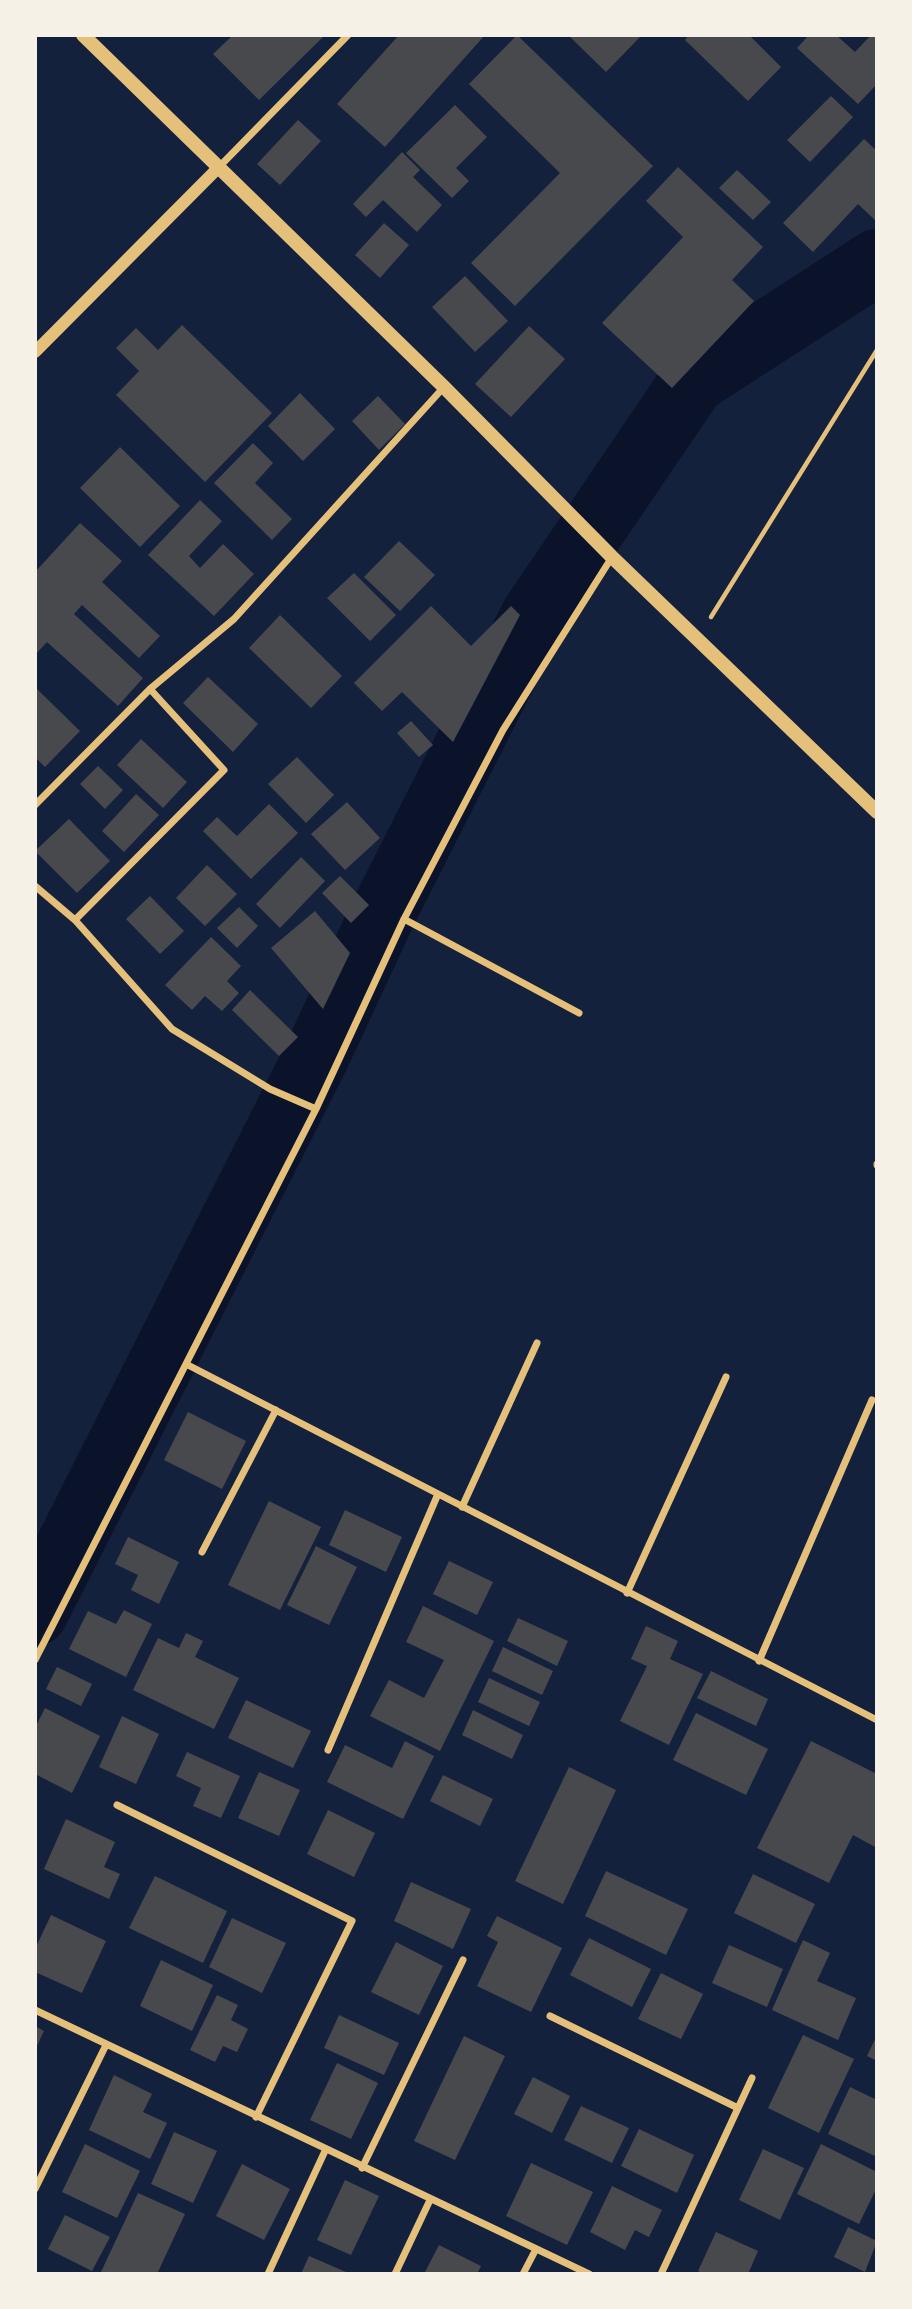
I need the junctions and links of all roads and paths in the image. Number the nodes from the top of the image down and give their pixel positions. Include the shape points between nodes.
1 (83, 35) edge
2 (348, 35) edge
3 (220, 166) junction
4 (877, 350) edge
5 (35, 352) edge
6 (444, 387) junction
7 (612, 557) junction
8 (697, 639) junction
9 (150, 689) junction
10 (35, 805) edge
11 (877, 812) edge
12 (35, 886) edge
13 (404, 919) junction
14 (75, 920) junction
15 (579, 1013) dead end
16 (316, 1109) junction
17 (537, 1343) dead end
18 (186, 1364) junction
19 (726, 1377) dead end
20 (872, 1400) dead end
21 (276, 1410) junction
22 (438, 1494) junction
23 (462, 1507) junction
24 (202, 1552) dead end
25 (627, 1593) junction
26 (35, 1660) edge
27 (759, 1661) junction
28 (877, 1720) edge
29 (328, 1750) dead end
30 (117, 1805) dead end
31 (463, 1960) dead end
32 (35, 2010) edge
33 (550, 2016) dead end
34 (106, 2045) junction
35 (752, 2078) dead end
36 (738, 2108) junction
37 (256, 2117) junction
38 (325, 2151) junction
39 (362, 2168) junction
40 (35, 2189) edge
41 (430, 2200) junction
42 (536, 2249) junction
43 (268, 2274) edge
44 (395, 2274) edge
45 (523, 2274) edge
46 (589, 2274) edge
47 (661, 2274) edge

1 - 3 main road
2 - 3 street
3 - 5 street
3 - 6 main road
4 - 8 path
6 - 7 main road
6 - 9 street via 234,619
7 - 8 main road
7 - 13 street via 503,730
8 - 11 main road
9 - 10 street
9 - 14 street via 224,770
12 - 14 street
13 - 15 street
13 - 16 street
14 - 16 street via 172,1028 270,1089
16 - 18 street
17 - 23 street
18 - 21 street
18 - 26 street
19 - 25 street
20 - 27 street
21 - 22 street
21 - 24 street
22 - 23 street
22 - 29 street
23 - 25 street
25 - 27 street
27 - 28 street
30 - 37 street via 352,1921
31 - 39 street
32 - 34 street
33 - 36 street
34 - 37 street
34 - 40 street
35 - 36 street
36 - 47 street
37 - 38 street
38 - 39 street
38 - 43 street
39 - 41 street
41 - 42 street
41 - 44 street
42 - 45 street
42 - 46 street

